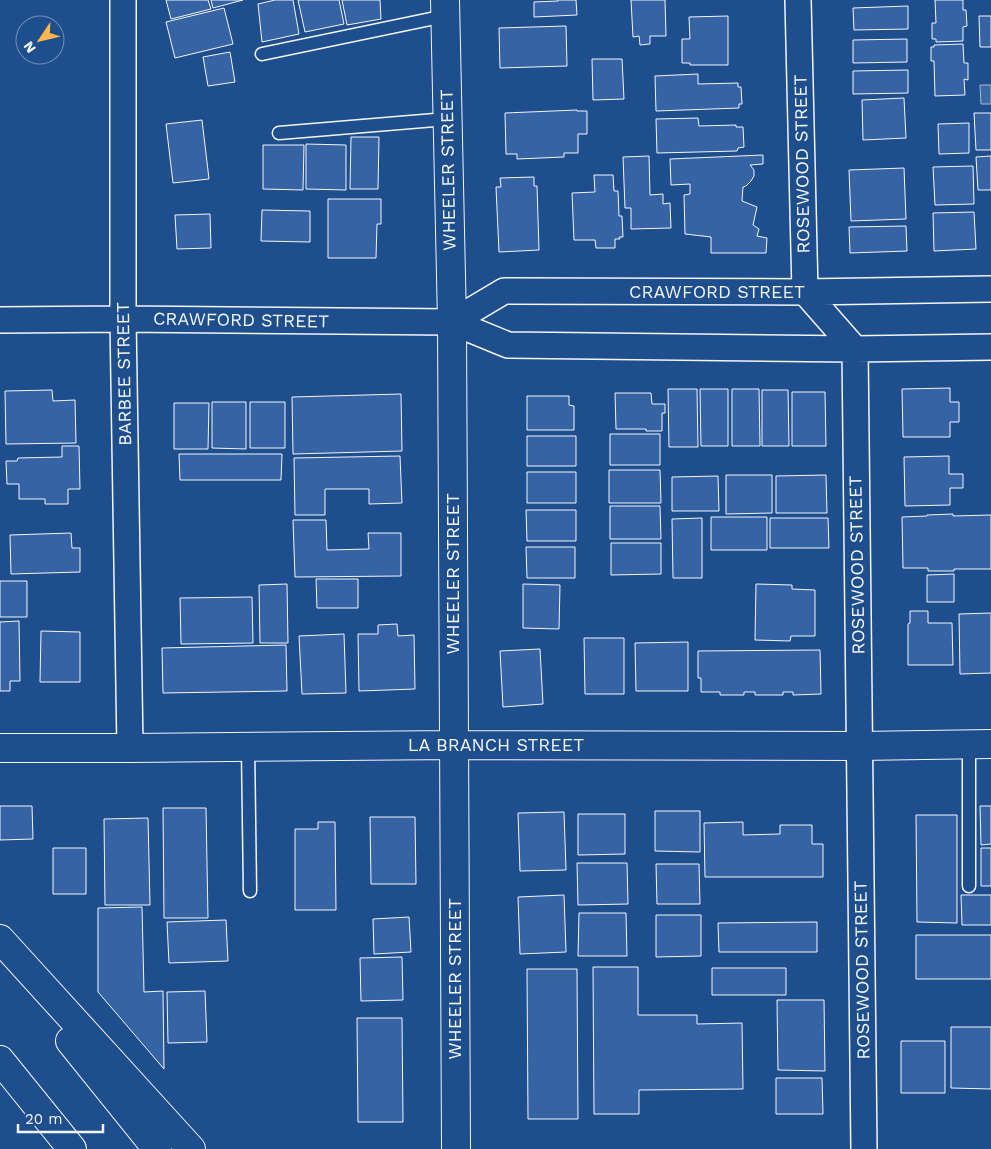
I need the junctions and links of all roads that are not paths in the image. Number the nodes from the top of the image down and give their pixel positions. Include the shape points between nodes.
1 (123, 0) edge
2 (798, 0) edge
3 (445, 8) edge
4 (262, 54) dead end
5 (448, 119) junction
6 (279, 133) dead end
7 (991, 289) edge
8 (805, 292) junction
9 (123, 319) junction
10 (0, 320) edge
11 (452, 322) junction
12 (991, 347) edge
13 (855, 349) junction
14 (454, 744) junction
15 (980, 744) edge
16 (859, 746) junction
17 (248, 747) junction
18 (0, 748) edge
19 (130, 748) junction
20 (969, 886) dead end
21 (250, 891) dead end
22 (0, 939) edge
23 (0, 954) edge
24 (0, 1060) edge
25 (72, 1149) edge
26 (157, 1149) edge
27 (191, 1149) edge
28 (456, 1149) edge
29 (864, 1149) edge

1 - 9 street, BARBEE STREET
2 - 8 street, ROSEWOOD STREET
3 - 4 lane
3 - 5 main road, WHEELER STREET
5 - 6 lane
5 - 11 main road, WHEELER STREET
7 - 8 street, CRAWFORD STREET
8 - 11 street, CRAWFORD STREET via 504,291
8 - 13 street
9 - 10 street, CRAWFORD STREET
9 - 11 street, CRAWFORD STREET
9 - 19 street, BARBEE STREET
11 - 13 street, CRAWFORD STREET via 508,345
11 - 14 main road, WHEELER STREET
12 - 13 street, CRAWFORD STREET
13 - 16 street, ROSEWOOD STREET
14 - 16 main road, LA BRANCH STREET
14 - 17 main road, LA BRANCH STREET
14 - 28 main road, WHEELER STREET
15 - 16 main road, LA BRANCH STREET
15 - 20 lane
16 - 29 street, ROSEWOOD STREET
17 - 19 main road, LA BRANCH STREET
17 - 21 lane
18 - 19 main road, LA BRANCH STREET
22 - 27 main road
23 - 26 main road
24 - 25 main road

